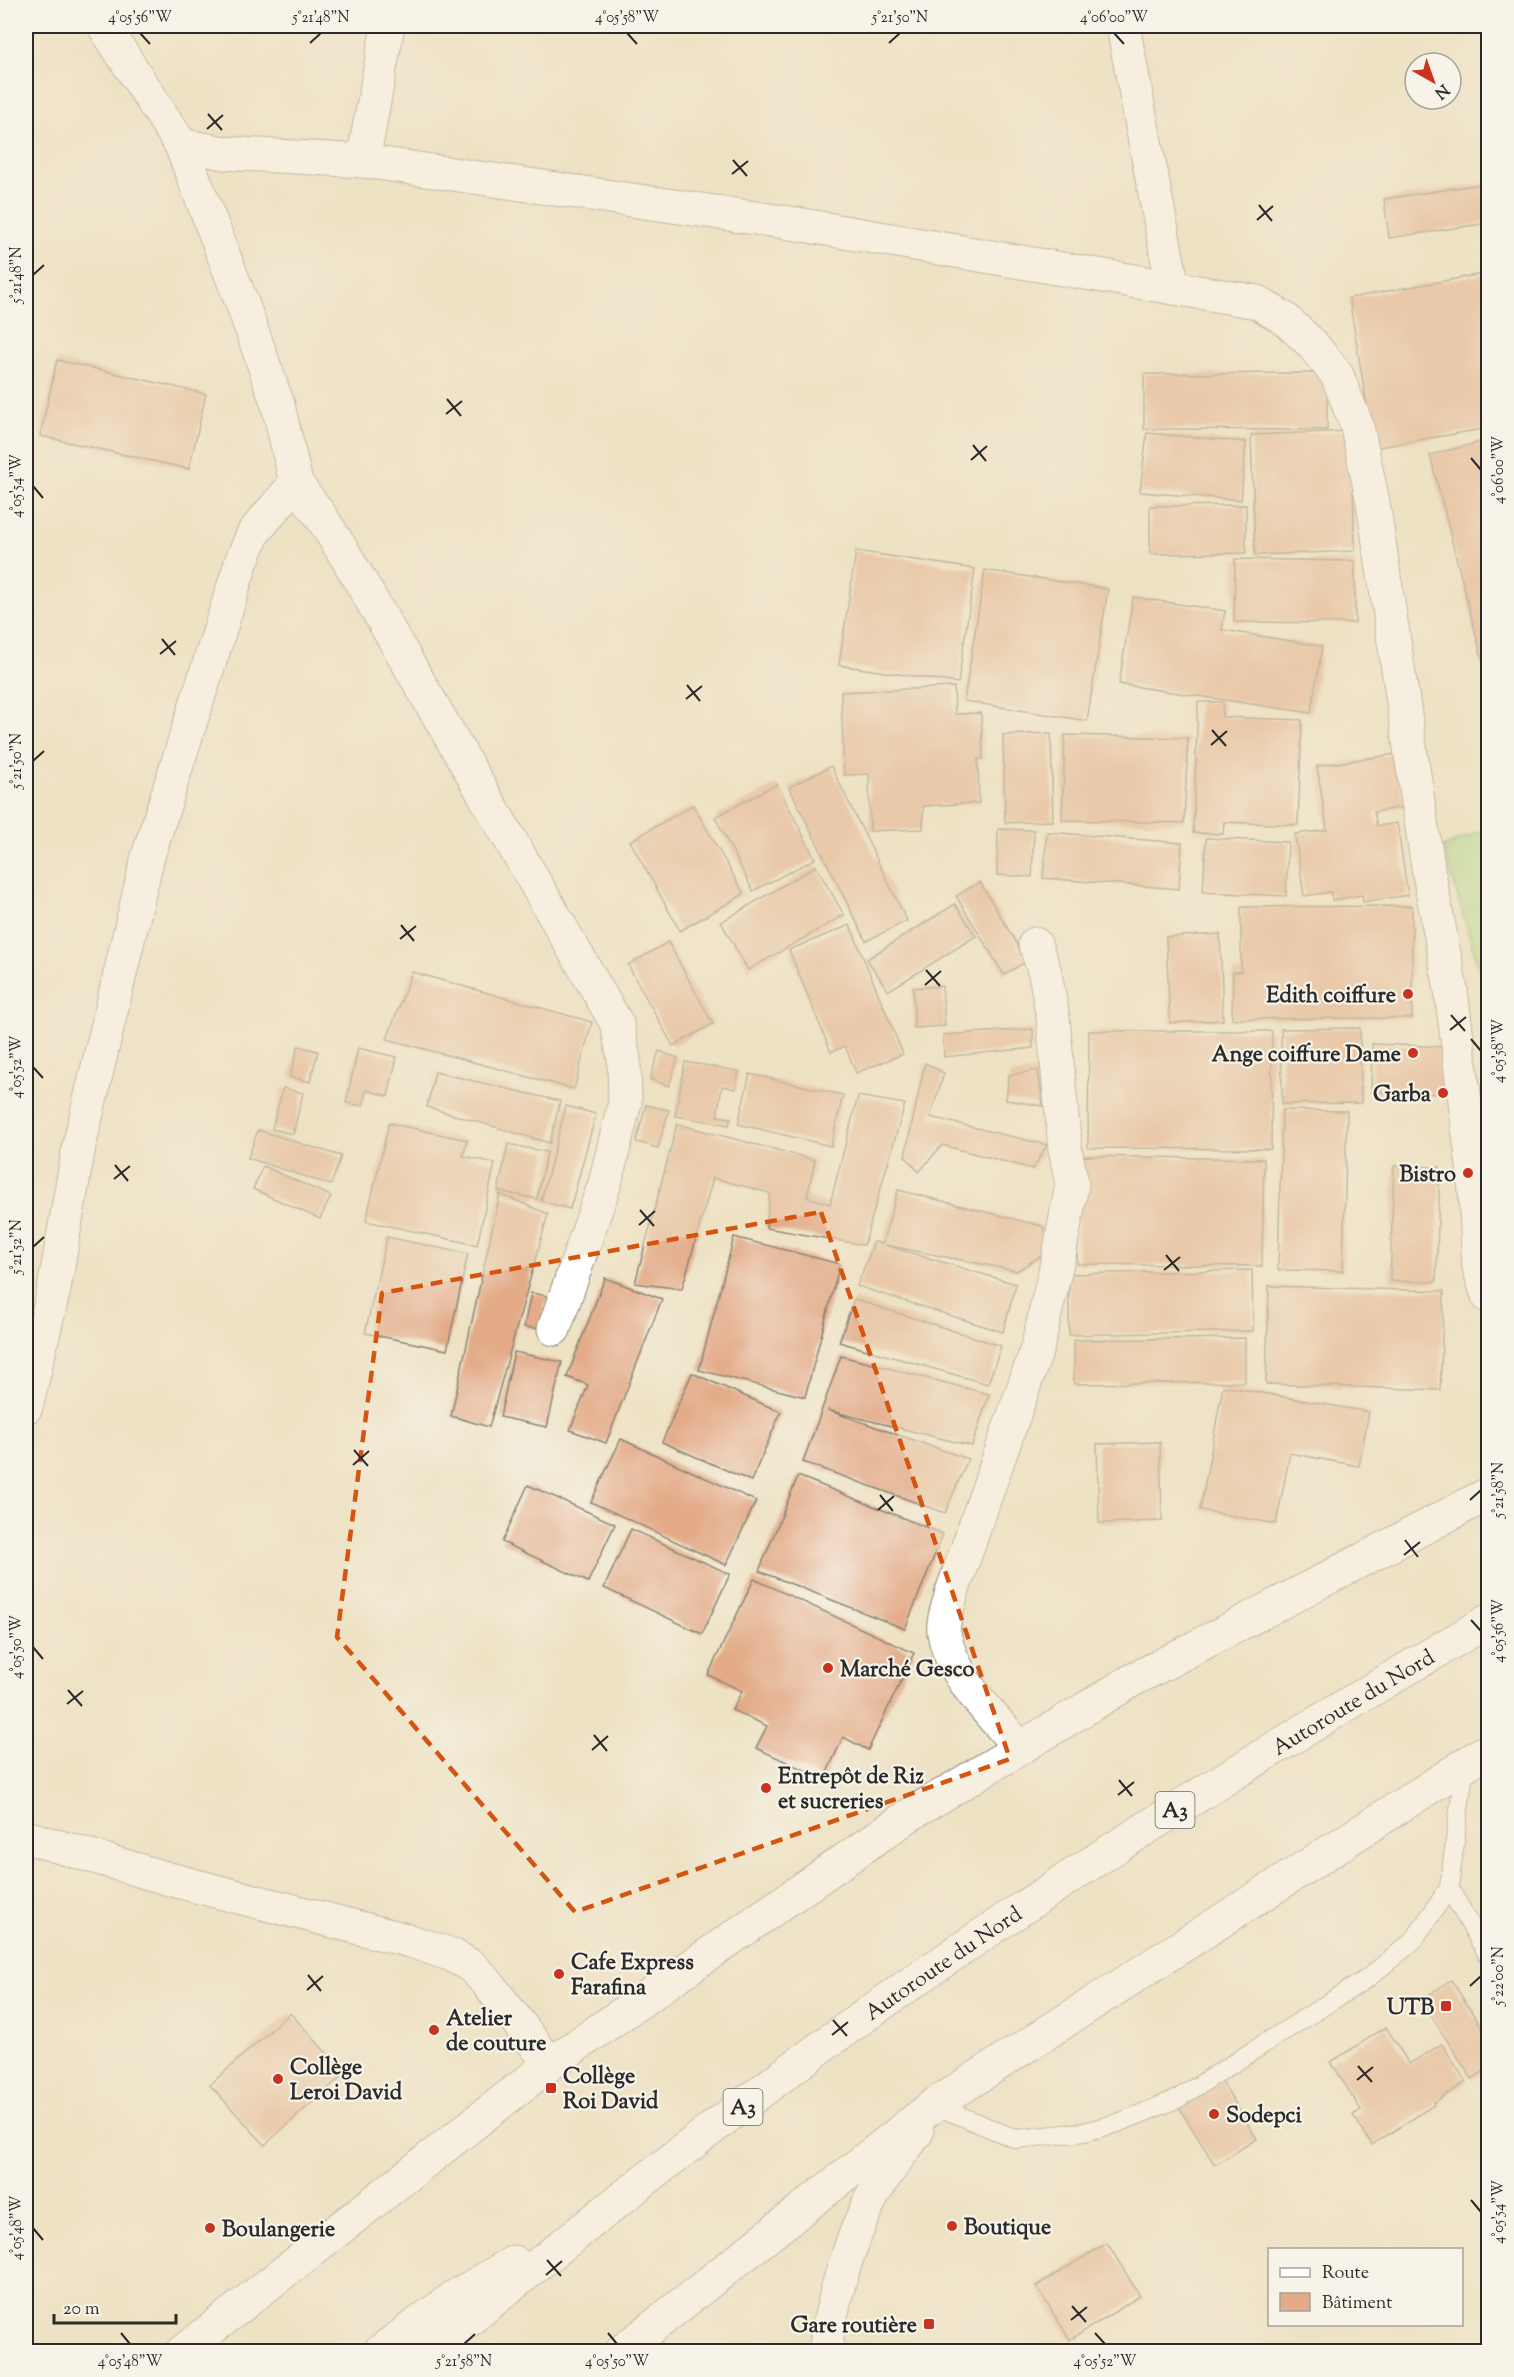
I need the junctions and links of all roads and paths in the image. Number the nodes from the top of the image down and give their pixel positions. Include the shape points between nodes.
1 (104, 26) edge
2 (388, 26) edge
3 (1123, 26) edge
4 (181, 145) junction
5 (363, 161) junction
6 (1173, 288) junction
7 (296, 483) junction
8 (1035, 944) dead end
9 (1488, 1296) edge
10 (554, 1329) dead end
11 (26, 1407) edge
12 (1488, 1494) edge
13 (1488, 1621) edge
14 (1020, 1748) junction
15 (1477, 1756) edge
16 (26, 1837) edge
17 (1449, 1888) junction
18 (1488, 1955) edge
19 (550, 2064) junction
20 (934, 2105) junction
21 (616, 2201) junction
22 (182, 2352) edge
23 (379, 2352) edge
24 (429, 2352) edge
25 (621, 2352) edge
26 (825, 2352) edge

1 - 4 main road
2 - 5 main road
3 - 6 main road
4 - 5 main road via 225,153
4 - 7 main road via 278,405
5 - 6 main road via 797,224
6 - 9 main road via 1257,302 1285,319 1337,375 1357,426 1373,502 1429,874 1451,990 1474,1174 1479,1267
7 - 10 main road via 347,558 617,1024 624,1059 625,1102 605,1183
7 - 11 main road via 254,532 242,560 148,856 79,1146 54,1289
8 - 14 main road via 1053,1018 1072,1184 1037,1349 952,1592 943,1631 955,1665
12 - 14 main road via 1131,1681
13 - 21 main road, Autoroute du Nord / A3 via 1315,1722 1095,1860 869,2012
14 - 19 main road via 908,1816
15 - 17 lane
15 - 20 main road
16 - 19 main road via 452,1955 486,1981
17 - 18 lane
17 - 20 lane via 1413,1941 1368,1978 1177,2099 1084,2132 1016,2139
19 - 22 main road
20 - 25 main road
20 - 26 main road via 868,2203 845,2266
21 - 23 main road via 454,2297
21 - 24 main road, Autoroute du Nord

